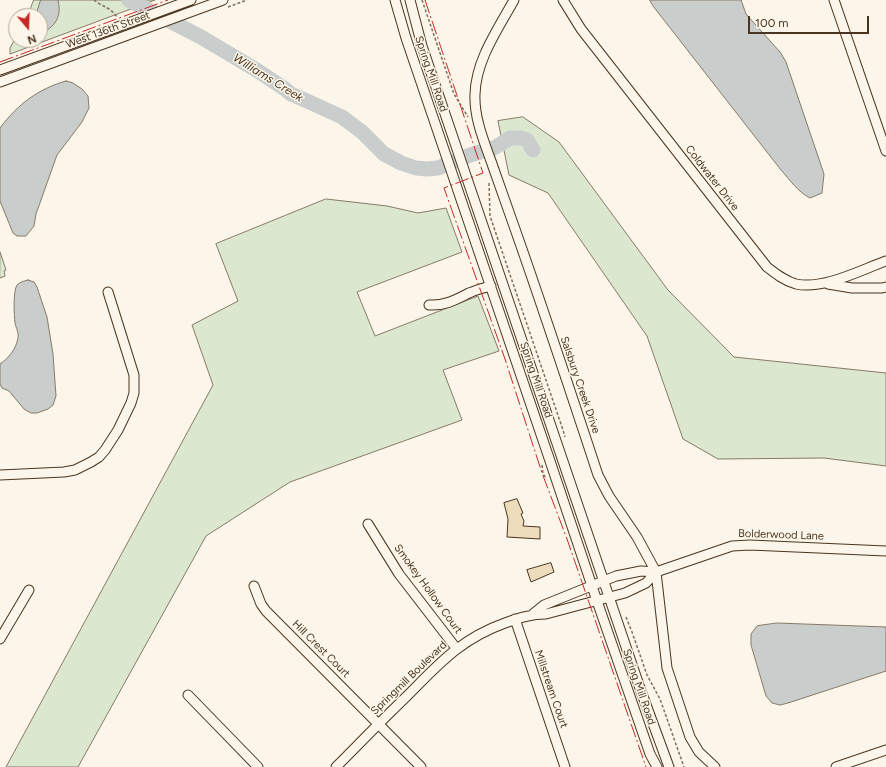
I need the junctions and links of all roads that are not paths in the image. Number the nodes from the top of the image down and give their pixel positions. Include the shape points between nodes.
1 (191, 0) edge
2 (223, 0) edge
3 (395, 0) edge
4 (410, 0) edge
5 (514, 0) edge
6 (563, 0) edge
7 (834, 0) edge
8 (0, 70) edge
9 (0, 82) edge
10 (886, 150) edge
11 (886, 261) edge
12 (826, 283) junction
13 (491, 286) junction
14 (886, 287) edge
15 (108, 292) dead end
16 (429, 305) dead end
17 (0, 475) edge
18 (368, 524) dead end
19 (886, 551) edge
20 (656, 572) junction
21 (598, 583) junction
22 (254, 586) dead end
23 (29, 590) dead end
24 (603, 599) junction
25 (533, 614) junction
26 (515, 619) junction
27 (0, 639) edge
28 (456, 648) junction
29 (188, 695) dead end
30 (378, 724) junction
31 (886, 750) edge
32 (258, 767) edge
33 (336, 767) edge
34 (421, 767) edge
35 (565, 767) edge
36 (657, 767) edge
37 (669, 767) edge
38 (715, 767) edge
39 (836, 767) edge

1 - 8 street, West 136th Street
2 - 9 street, West 136th Street
3 - 13 street, Spring Mill Road
4 - 21 street, Spring Mill Road via 422,46
5 - 20 street, Salsbury Creek Drive via 483,58 476,79 477,117 598,475 608,496 637,537
6 - 12 street, Coldwater Drive via 581,29 767,267 786,281 797,284
7 - 10 street
11 - 12 street, Coldwater Drive
12 - 14 street via 852,288
13 - 16 street via 476,290 450,303
13 - 21 street, Spring Mill Road
15 - 17 street via 134,375 134,393 118,430 99,457 75,470
18 - 28 street, Smokey Hollow Court via 399,574
19 - 20 street, Bolderwood Lane via 732,546
20 - 21 street, Bolderwood Lane via 641,571
20 - 24 street, Bolderwood Lane via 646,583 625,593
20 - 38 street, Salsbury Creek Drive via 667,668 690,737 699,752
21 - 24 street, Spring Mill Road
21 - 24 street, Spring Mill Road
21 - 25 street, Springmill Boulevard via 544,606
22 - 30 street, Hill Crest Court via 266,611
23 - 27 street
24 - 25 street, Springmill Boulevard via 546,614
24 - 36 street, Spring Mill Road via 650,754
24 - 37 street, Spring Mill Road
25 - 26 street, Springmill Boulevard
26 - 28 street, Springmill Boulevard via 483,631
26 - 35 street, Millstream Court
28 - 30 street, Springmill Boulevard
29 - 32 street
30 - 33 street, Springmill Boulevard
30 - 34 street, Hill Crest Court
31 - 39 street

